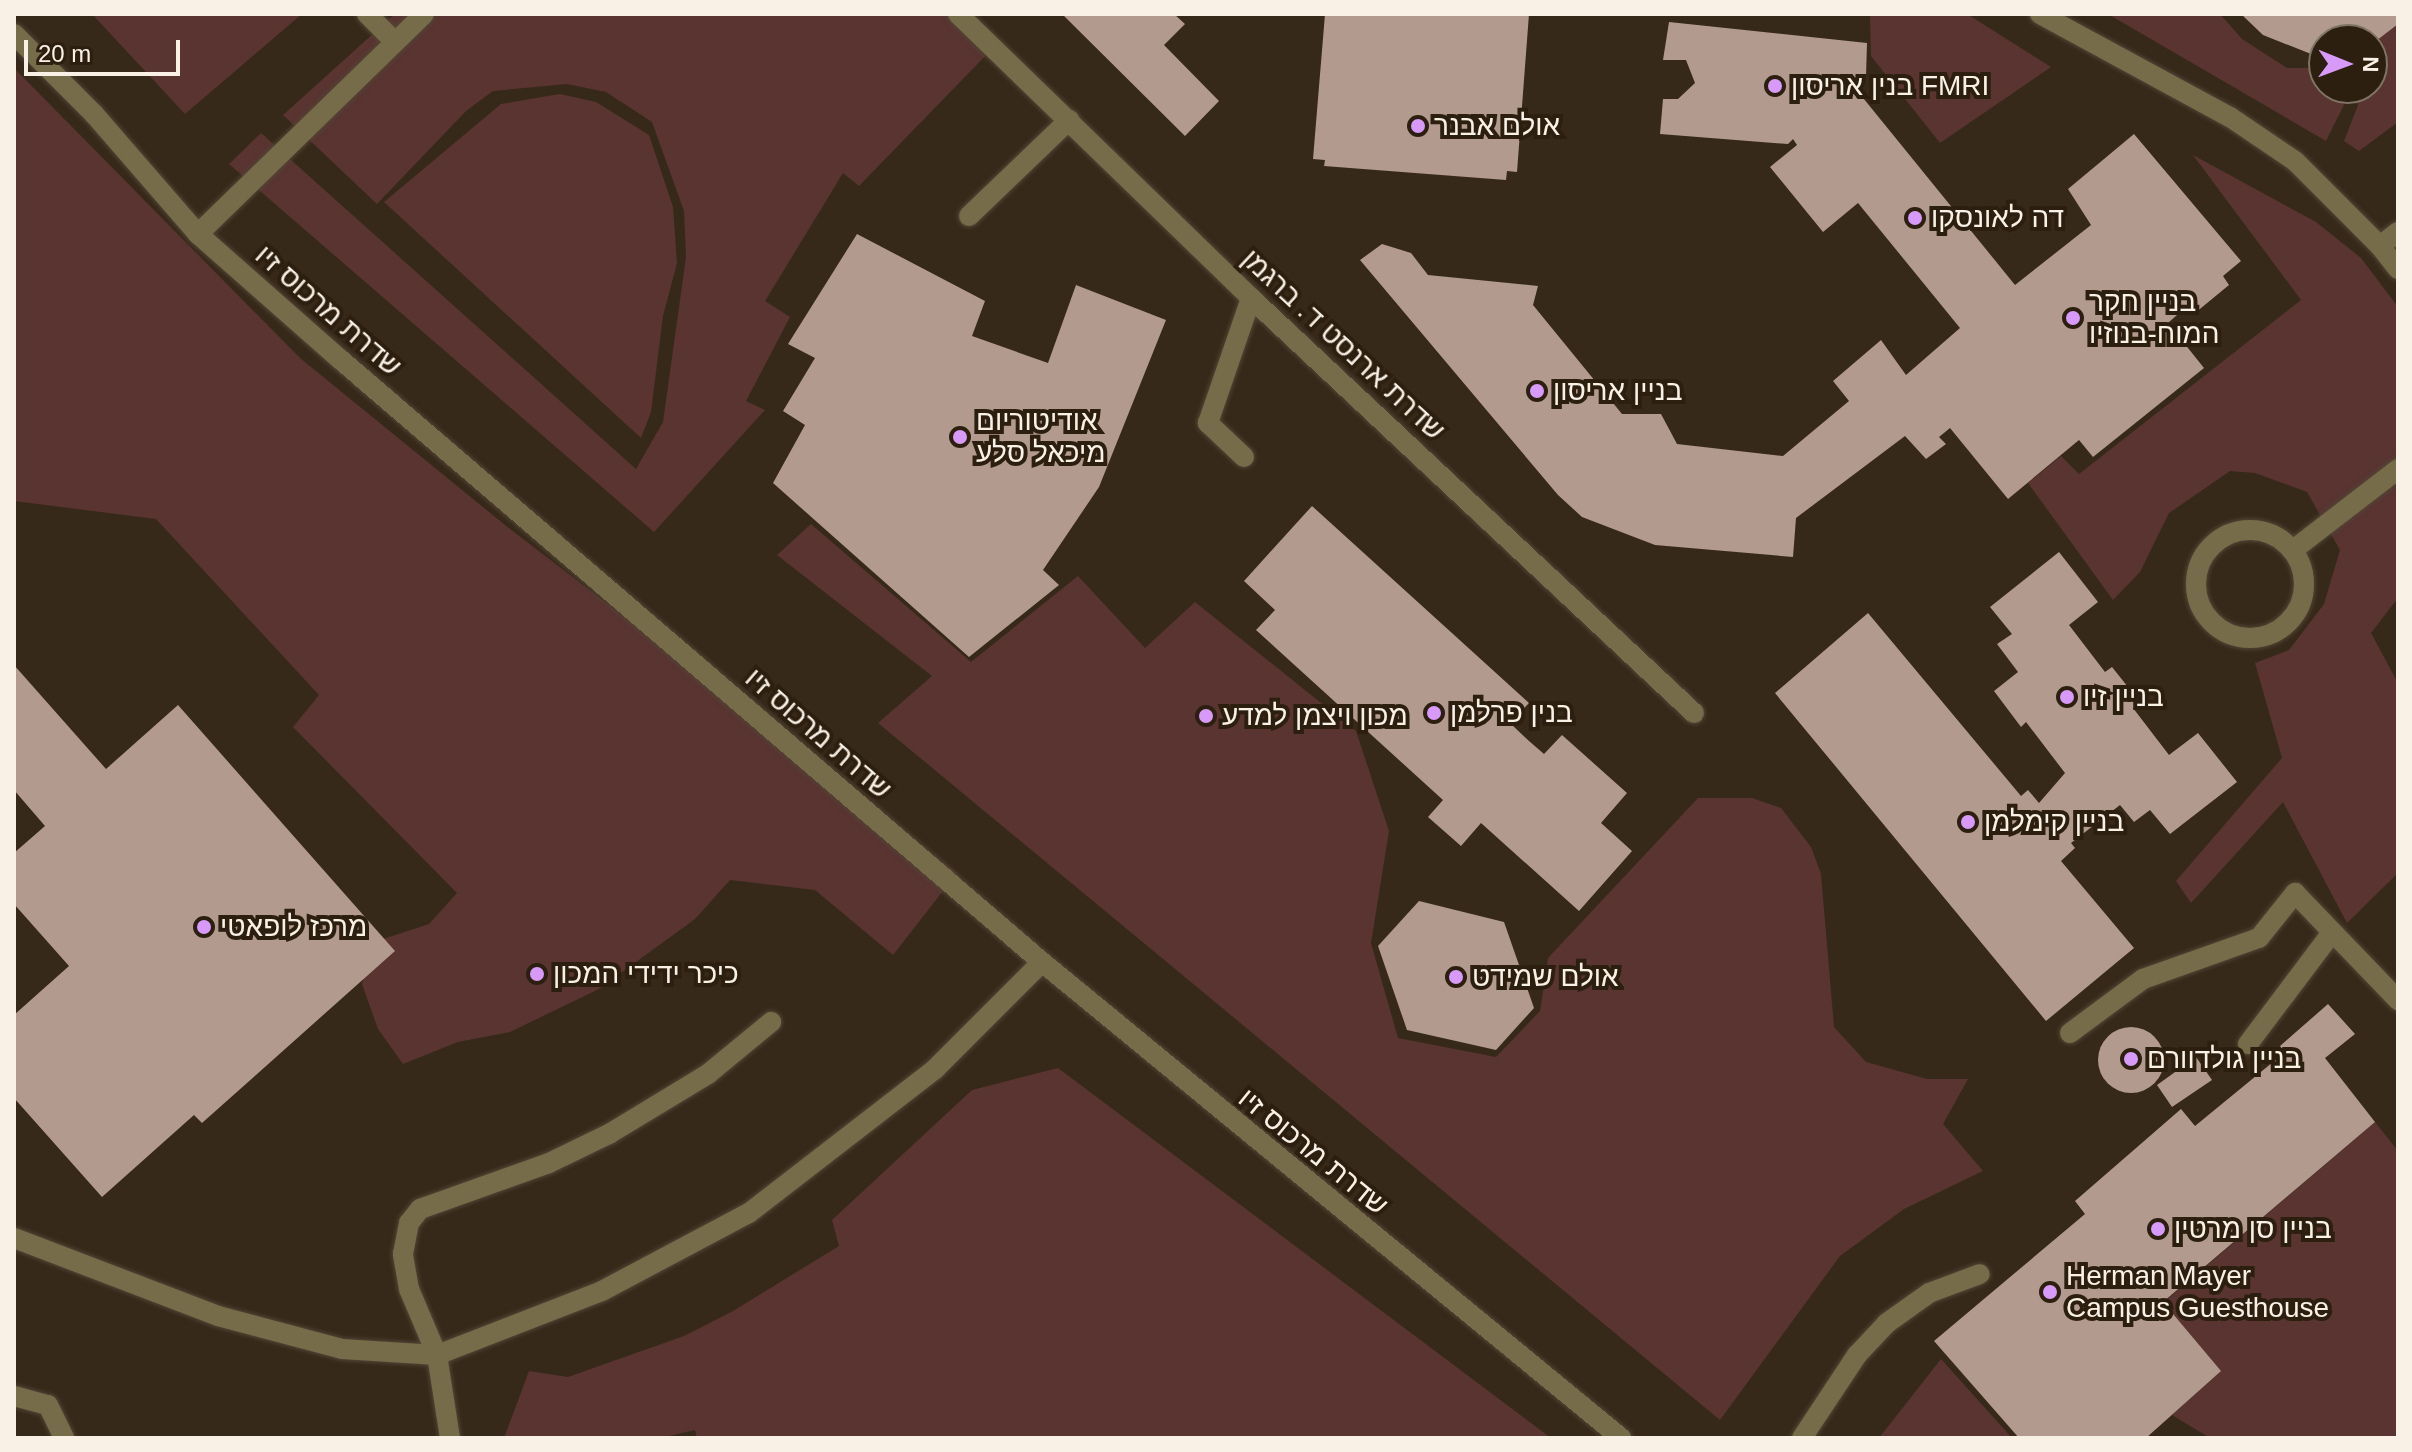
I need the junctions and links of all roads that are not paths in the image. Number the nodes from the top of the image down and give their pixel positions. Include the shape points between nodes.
1 (367, 14) edge
2 (424, 14) edge
3 (958, 14) edge
4 (2040, 14) edge
5 (14, 34) edge
6 (394, 41) junction
7 (1069, 120) junction
8 (969, 216) dead end
9 (2398, 232) edge
10 (198, 234) junction
11 (2380, 246) junction
12 (2398, 269) edge
13 (1251, 298) junction
14 (1244, 457) dead end
15 (2398, 469) edge
16 (2293, 550) junction
17 (1694, 713) dead end
18 (2330, 935) junction
19 (1042, 962) junction
20 (2398, 1000) edge
21 (771, 1022) dead end
22 (2070, 1033) dead end
23 (2248, 1044) dead end
24 (14, 1238) edge
25 (1980, 1274) dead end
26 (437, 1355) junction
27 (14, 1396) edge
28 (64, 1438) edge
29 (450, 1438) edge
30 (1621, 1438) edge
31 (1802, 1438) edge

1 - 6 street
2 - 6 street
3 - 7 street, שדרת ארנסט ד. ברגמן
4 - 11 street via 2230,117 2295,161
5 - 10 street, שדרת מרכוס זיו via 94,114
6 - 10 street
7 - 8 street
7 - 13 street, שדרת ארנסט ד. ברגמן
9 - 11 street
10 - 19 street, שדרת מרכוס זיו
11 - 12 street
13 - 14 street via 1208,423
13 - 17 street, שדרת ארנסט ד. ברגמן
15 - 16 street
16 - 16 street via 2280,538 2246,530 2214,543 2199,566 2196,590 2210,622 2225,633 2261,638 2292,619 2305,584
18 - 20 street
18 - 22 street via 2295,893 2259,938 2143,979
18 - 23 street
19 - 26 street via 935,1069 749,1213 602,1291
19 - 30 street, שדרת מרכוס זיו
21 - 26 street via 708,1074 609,1134 549,1163 420,1209 409,1223 403,1254 409,1289
24 - 26 street via 218,1316 342,1349
25 - 31 street via 1929,1293 1887,1323 1857,1355
26 - 29 street
27 - 28 street via 48,1405

